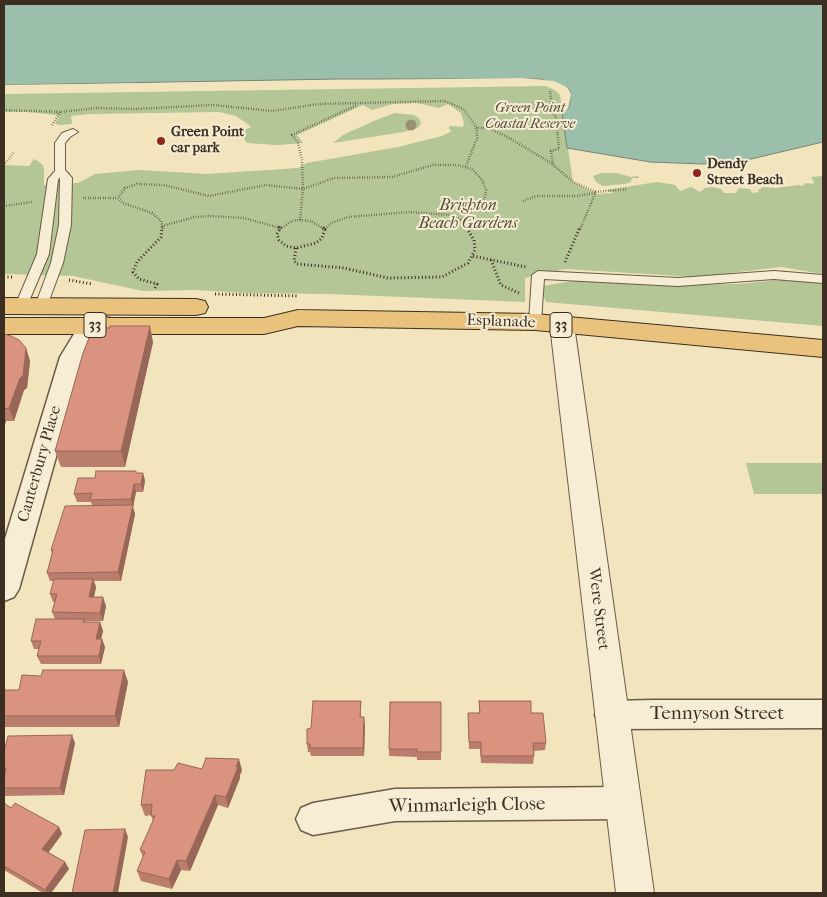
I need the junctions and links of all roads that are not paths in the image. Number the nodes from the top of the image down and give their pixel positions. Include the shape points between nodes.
1 (73, 132) dead end
2 (60, 171) junction
3 (823, 279) edge
4 (542, 309) junction
5 (24, 317) edge
6 (298, 318) junction
7 (105, 325) junction
8 (823, 349) edge
9 (60, 396) junction
10 (4, 589) edge
11 (823, 714) edge
12 (611, 715) junction
13 (622, 803) junction
14 (313, 819) dead end
15 (635, 893) edge

1 - 2 lane via 66,135 60,144
2 - 5 lane via 52,179 42,254
2 - 5 lane via 66,178 67,198 62,244 57,263
3 - 4 lane via 774,275 678,282 538,275
4 - 6 main road, Esplanade / 33
4 - 8 main road, Esplanade / 33
4 - 12 street, Were Street
5 - 6 main road, Esplanade / 33 via 270,308
5 - 7 main road, Esplanade / 33
5 - 9 street, Canterbury Place via 60,339 54,375
6 - 7 main road, Esplanade / 33 via 264,326
7 - 9 street, Canterbury Place via 88,334 77,345
9 - 10 street, Canterbury Place
11 - 12 street, Tennyson Street
12 - 13 street, Were Street
13 - 14 street, Winmarleigh Close via 395,805
13 - 15 street, Were Street

